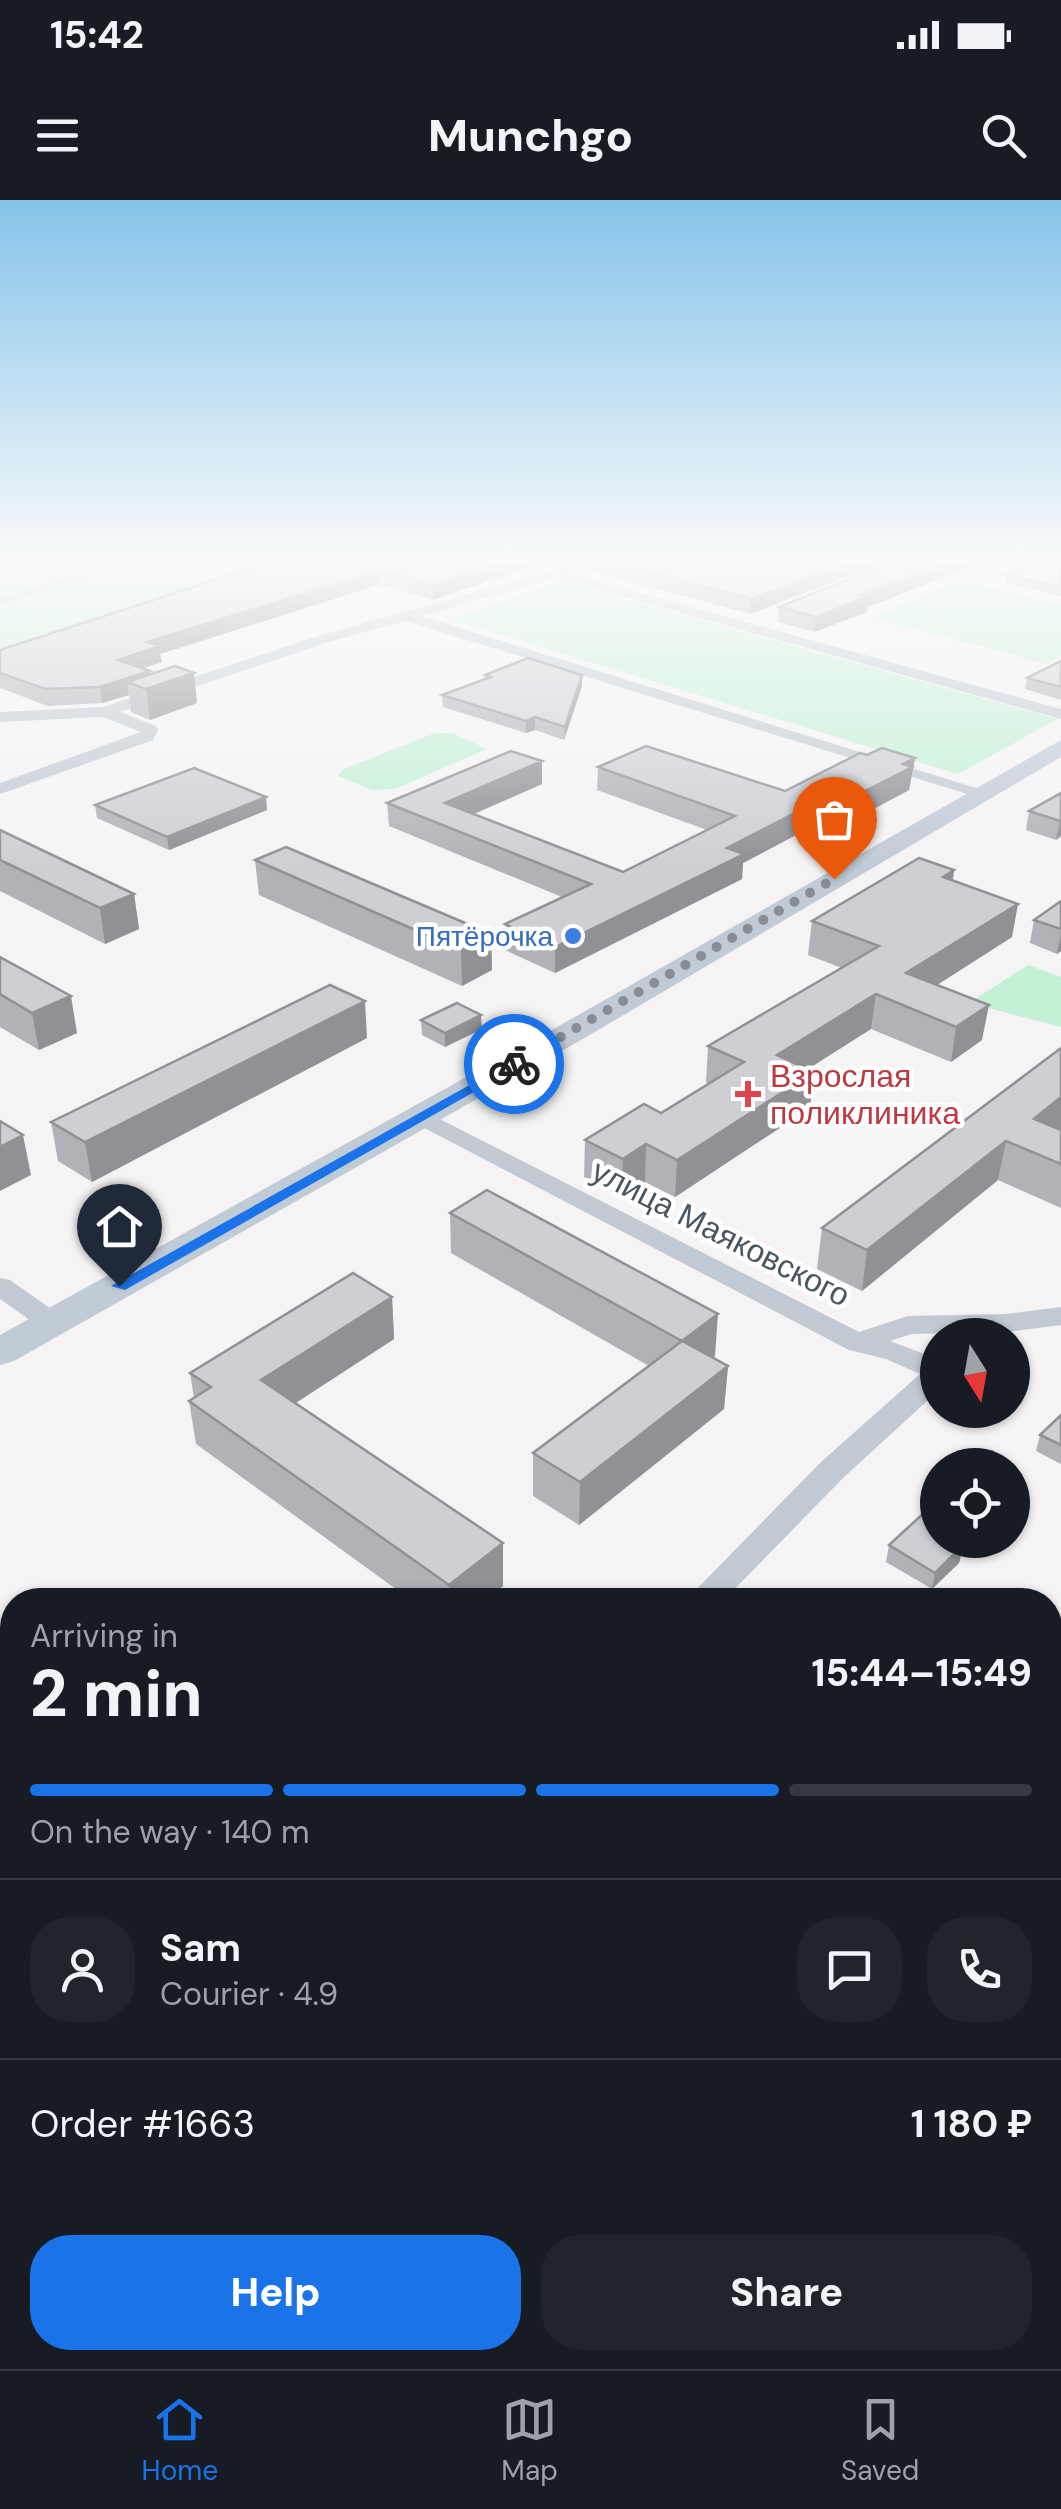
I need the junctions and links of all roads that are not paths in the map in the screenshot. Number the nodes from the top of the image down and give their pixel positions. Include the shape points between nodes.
1 (251, 663) edge
2 (559, 663) edge
3 (875, 663) edge
4 (105, 712) junction
5 (1061, 714) edge
6 (0, 718) edge
7 (1058, 752) edge
8 (0, 789) edge
9 (980, 792) junction
10 (420, 1116) junction
11 (0, 1286) edge
12 (1061, 1316) edge
13 (1030, 1322) edge
14 (54, 1324) junction
15 (920, 1326) edge
16 (857, 1343) junction
17 (0, 1352) edge
18 (920, 1364) edge
19 (920, 1389) edge
20 (715, 1588) edge

1 - 4 street
2 - 9 street
3 - 5 street
4 - 6 street
4 - 8 street via 150,730
7 - 9 main road
9 - 10 main road
10 - 14 main road
10 - 16 street, улица Маяковского
11 - 14 street
12 - 13 street, улица Маяковского
14 - 17 main road
15 - 16 street, улица Маяковского
16 - 18 street
19 - 20 street

